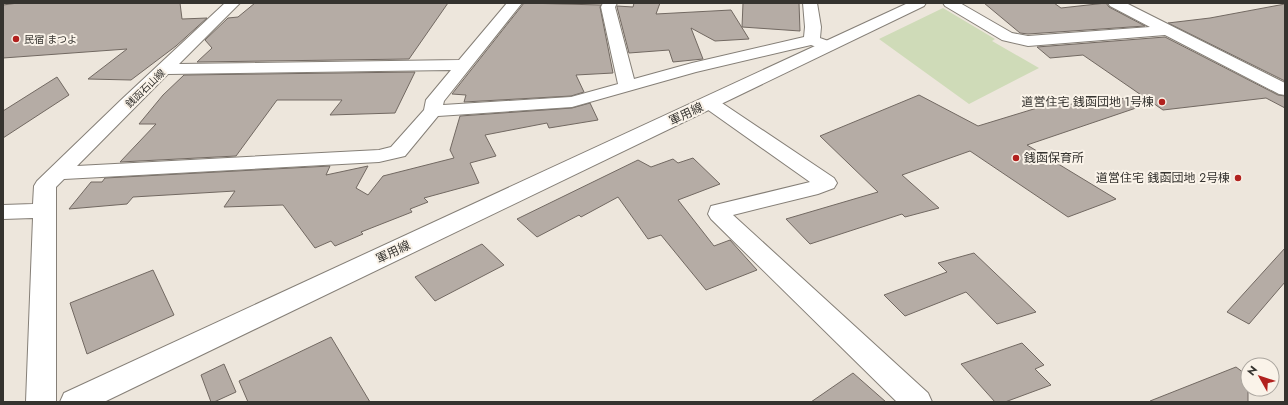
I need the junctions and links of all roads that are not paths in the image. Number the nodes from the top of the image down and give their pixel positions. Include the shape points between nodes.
1 (233, 3) edge
2 (514, 3) edge
3 (610, 3) edge
4 (810, 3) edge
5 (919, 3) edge
6 (950, 3) edge
7 (1115, 3) edge
8 (1169, 30) junction
9 (812, 40) junction
10 (828, 46) junction
11 (464, 65) junction
12 (165, 69) junction
13 (628, 86) junction
14 (1285, 90) edge
15 (710, 103) junction
16 (433, 111) junction
17 (58, 173) junction
18 (44, 211) junction
19 (3, 212) edge
20 (41, 402) edge
21 (76, 402) edge
22 (917, 402) edge

1 - 12 street, 銭函石山線
2 - 11 street
3 - 13 street via 608,7
4 - 9 street
5 - 10 street, 軍用線
6 - 8 street via 1007,37 1028,41
7 - 8 street
8 - 14 street
9 - 10 street
9 - 13 street
10 - 15 street, 軍用線
11 - 12 street
11 - 16 street via 435,100
12 - 17 street, 銭函石山線
13 - 16 street via 572,102
15 - 21 street, 軍用線
15 - 22 street via 826,183 719,211 719,214
16 - 17 street via 398,152 379,156
17 - 18 street, 銭函石山線 via 46,186
18 - 19 street
18 - 20 street, 銭函石山線

